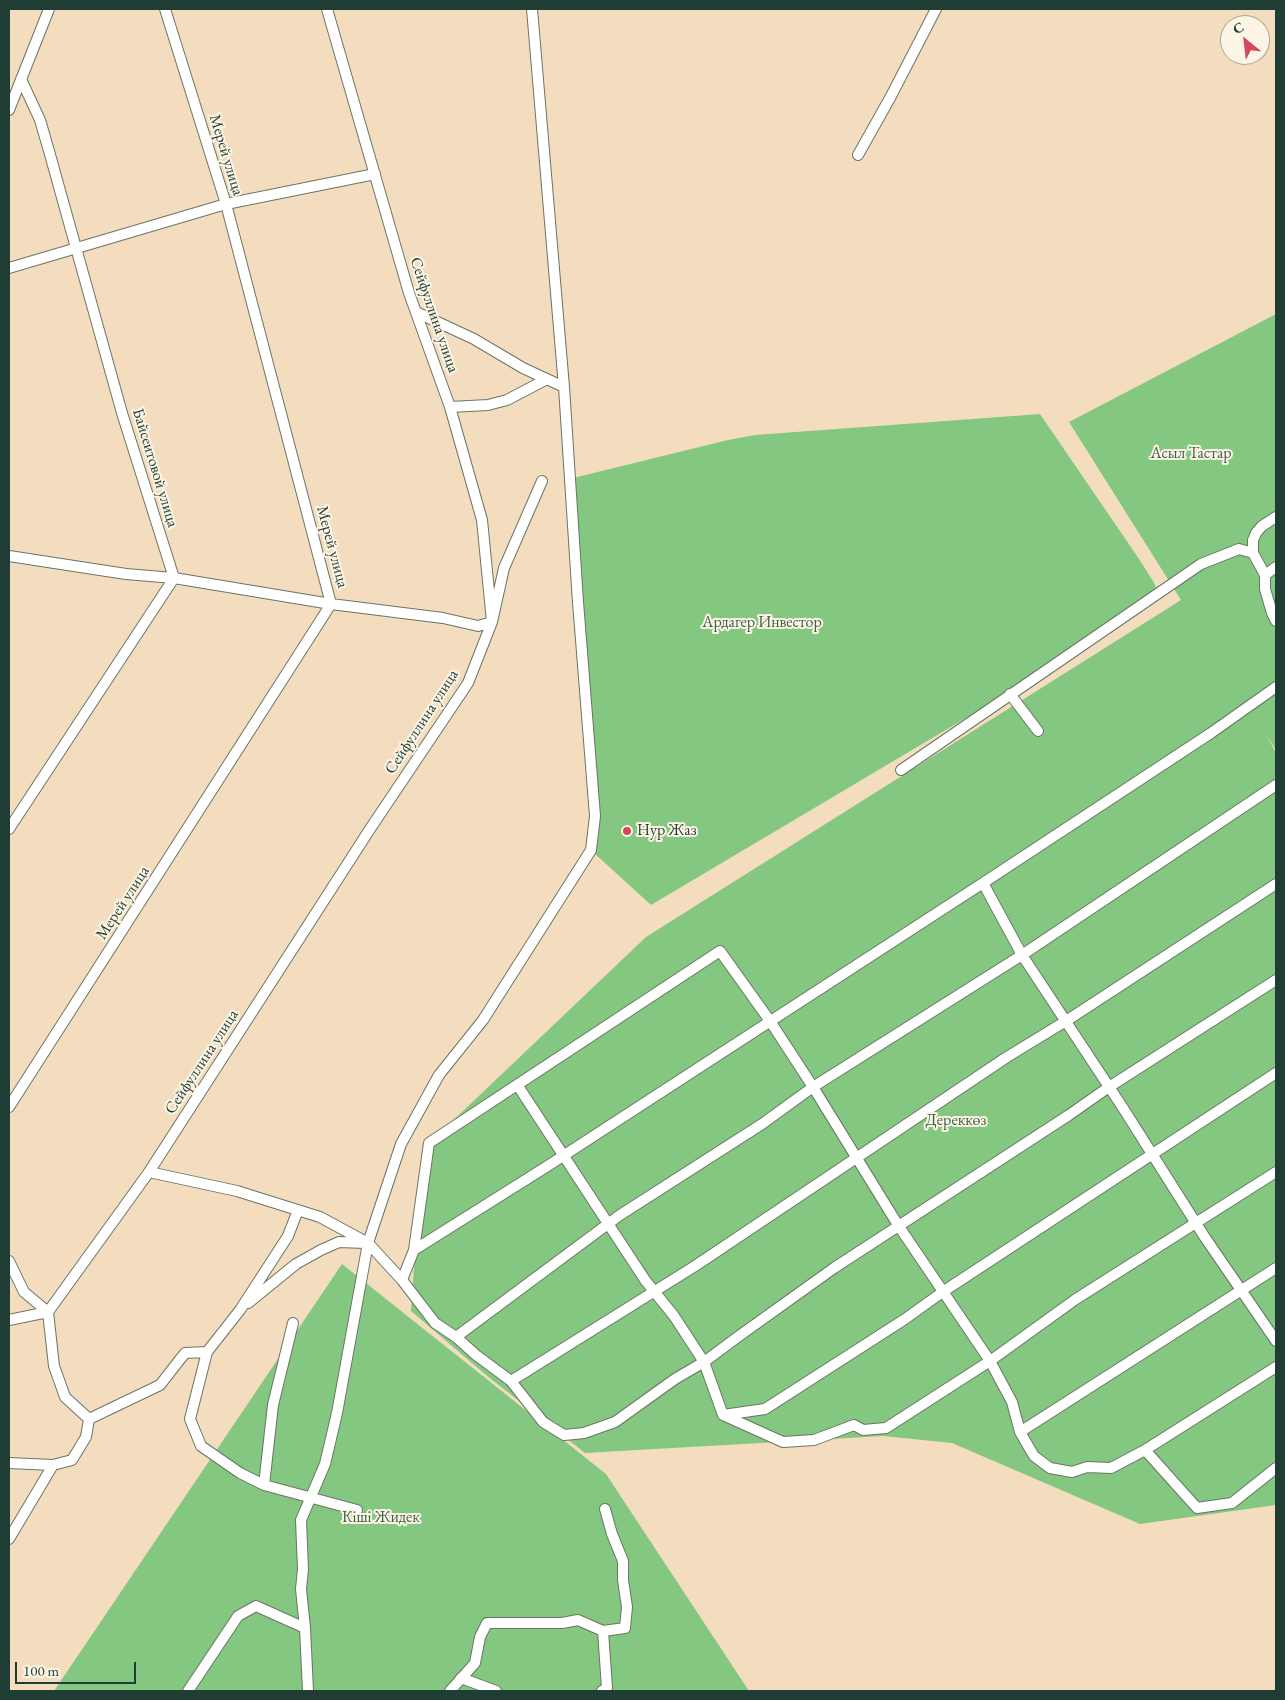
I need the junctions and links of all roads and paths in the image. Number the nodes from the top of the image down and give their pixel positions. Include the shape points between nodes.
1 (49, 9) edge
2 (165, 9) edge
3 (327, 9) edge
4 (532, 9) edge
5 (936, 9) edge
6 (21, 79) junction
7 (9, 110) edge
8 (858, 155) dead end
9 (375, 174) junction
10 (226, 204) junction
11 (76, 247) junction
12 (9, 268) edge
13 (416, 312) junction
14 (547, 379) junction
15 (564, 387) junction
16 (450, 407) junction
17 (542, 481) dead end
18 (1276, 517) edge
19 (1253, 553) junction
20 (9, 556) edge
21 (1276, 567) edge
22 (1265, 575) junction
23 (174, 578) junction
24 (331, 604) junction
25 (1276, 621) edge
26 (492, 622) junction
27 (1276, 687) edge
28 (1010, 694) junction
29 (1038, 731) dead end
30 (901, 770) dead end
31 (1276, 785) edge
32 (9, 829) edge
33 (983, 883) junction
34 (1276, 884) edge
35 (1022, 955) junction
36 (1276, 980) edge
37 (770, 1021) junction
38 (1066, 1021) junction
39 (1276, 1073) edge
40 (518, 1086) junction
41 (813, 1087) junction
42 (1109, 1087) junction
43 (9, 1107) edge
44 (1152, 1154) junction
45 (564, 1156) junction
46 (856, 1157) junction
47 (149, 1172) junction
48 (1276, 1172) edge
49 (298, 1210) junction
50 (1195, 1222) junction
51 (608, 1224) junction
52 (898, 1225) junction
53 (368, 1243) junction
54 (414, 1250) junction
55 (9, 1261) edge
56 (1276, 1268) edge
57 (402, 1280) junction
58 (654, 1291) junction
59 (944, 1291) junction
60 (1240, 1291) junction
61 (240, 1310) junction
62 (48, 1312) junction
63 (9, 1320) edge
64 (293, 1323) dead end
65 (456, 1337) junction
66 (1276, 1341) edge
67 (207, 1352) junction
68 (990, 1361) junction
69 (704, 1362) junction
70 (1276, 1367) edge
71 (511, 1381) junction
72 (723, 1415) junction
73 (89, 1419) junction
74 (1020, 1432) junction
75 (1145, 1450) junction
76 (9, 1463) edge
77 (54, 1465) junction
78 (1276, 1468) edge
79 (264, 1486) junction
80 (311, 1498) junction
81 (605, 1509) dead end
82 (357, 1510) dead end
83 (9, 1540) edge
84 (305, 1628) junction
85 (603, 1632) junction
86 (461, 1678) junction
87 (606, 1690) edge
88 (188, 1691) edge
89 (308, 1691) edge
90 (450, 1691) edge
91 (496, 1691) edge

1 - 6 street
2 - 10 street, Мерей улица
3 - 9 street, Сейфуллина улица
4 - 15 street
5 - 8 street
6 - 7 street
6 - 11 street, Байсеитовой улица via 40,120
9 - 10 street
9 - 13 street, Сейфуллина улица
10 - 11 street
10 - 24 street, Мерей улица
11 - 12 street
11 - 23 street, Байсеитовой улица via 122,412
13 - 14 street
13 - 16 street, Сейфуллина улица
14 - 15 street
14 - 16 street via 507,400 488,405
15 - 53 street via 595,816 591,850 483,1020 439,1075 401,1144
16 - 26 street, Сейфуллина улица via 482,520
17 - 26 street via 504,568
18 - 19 street via 1256,533
19 - 22 street
19 - 28 street via 1239,549 1200,564
20 - 23 street
21 - 22 street
22 - 25 street via 1265,589
23 - 24 street
23 - 32 street
24 - 26 street via 443,618 478,626
24 - 43 street, Мерей улица
26 - 47 street, Сейфуллина улица via 468,682
27 - 33 street
28 - 29 street
28 - 30 street
31 - 35 street
33 - 35 street
33 - 37 street
34 - 38 street
35 - 38 street
35 - 41 street
36 - 42 street
37 - 40 street via 720,952
37 - 41 street
37 - 45 street
38 - 42 street
38 - 46 street
39 - 44 street
40 - 45 street
40 - 54 street via 429,1143
41 - 46 street
41 - 51 street
42 - 44 street
42 - 52 street
44 - 50 street
44 - 59 street
45 - 51 street
45 - 54 street
46 - 52 street
46 - 58 street
47 - 49 street via 237,1191
47 - 62 street, Сейфуллина улица
48 - 50 street
49 - 53 street via 320,1217
49 - 61 street via 288,1236
50 - 60 street
50 - 68 street via 1076,1299
51 - 58 street
51 - 65 street
52 - 59 street
52 - 69 street
53 - 57 street
53 - 61 street via 339,1242 321,1250 296,1264
53 - 80 street via 337,1413 325,1464
54 - 57 street
55 - 62 street via 24,1292
56 - 60 street
57 - 65 street via 435,1324
58 - 69 street
58 - 71 street
59 - 68 street
59 - 72 street via 766,1410
60 - 66 street
60 - 74 street
61 - 67 street
62 - 63 street
62 - 73 street via 54,1366 65,1397
64 - 79 street via 273,1405
65 - 71 street
67 - 73 street via 186,1354 160,1385
67 - 79 street via 190,1419 201,1446
68 - 72 street via 886,1428 864,1430 854,1425 814,1440 783,1442
68 - 74 street via 1012,1402
69 - 71 street via 615,1422 584,1433 564,1435 543,1422
69 - 72 street
70 - 75 street
73 - 77 street via 86,1437 72,1460
74 - 75 street via 1034,1456 1050,1468 1072,1472 1086,1467 1111,1468
75 - 78 street via 1197,1508 1232,1503
76 - 77 street
77 - 83 street
79 - 80 street
80 - 82 street
80 - 84 street via 301,1520 303,1569 300,1589
81 - 85 street via 623,1561 627,1607 625,1628
84 - 88 street via 256,1606 238,1616
84 - 89 street
85 - 86 street via 578,1620 487,1623 480,1637 476,1664
85 - 87 street
86 - 90 street
86 - 91 street

